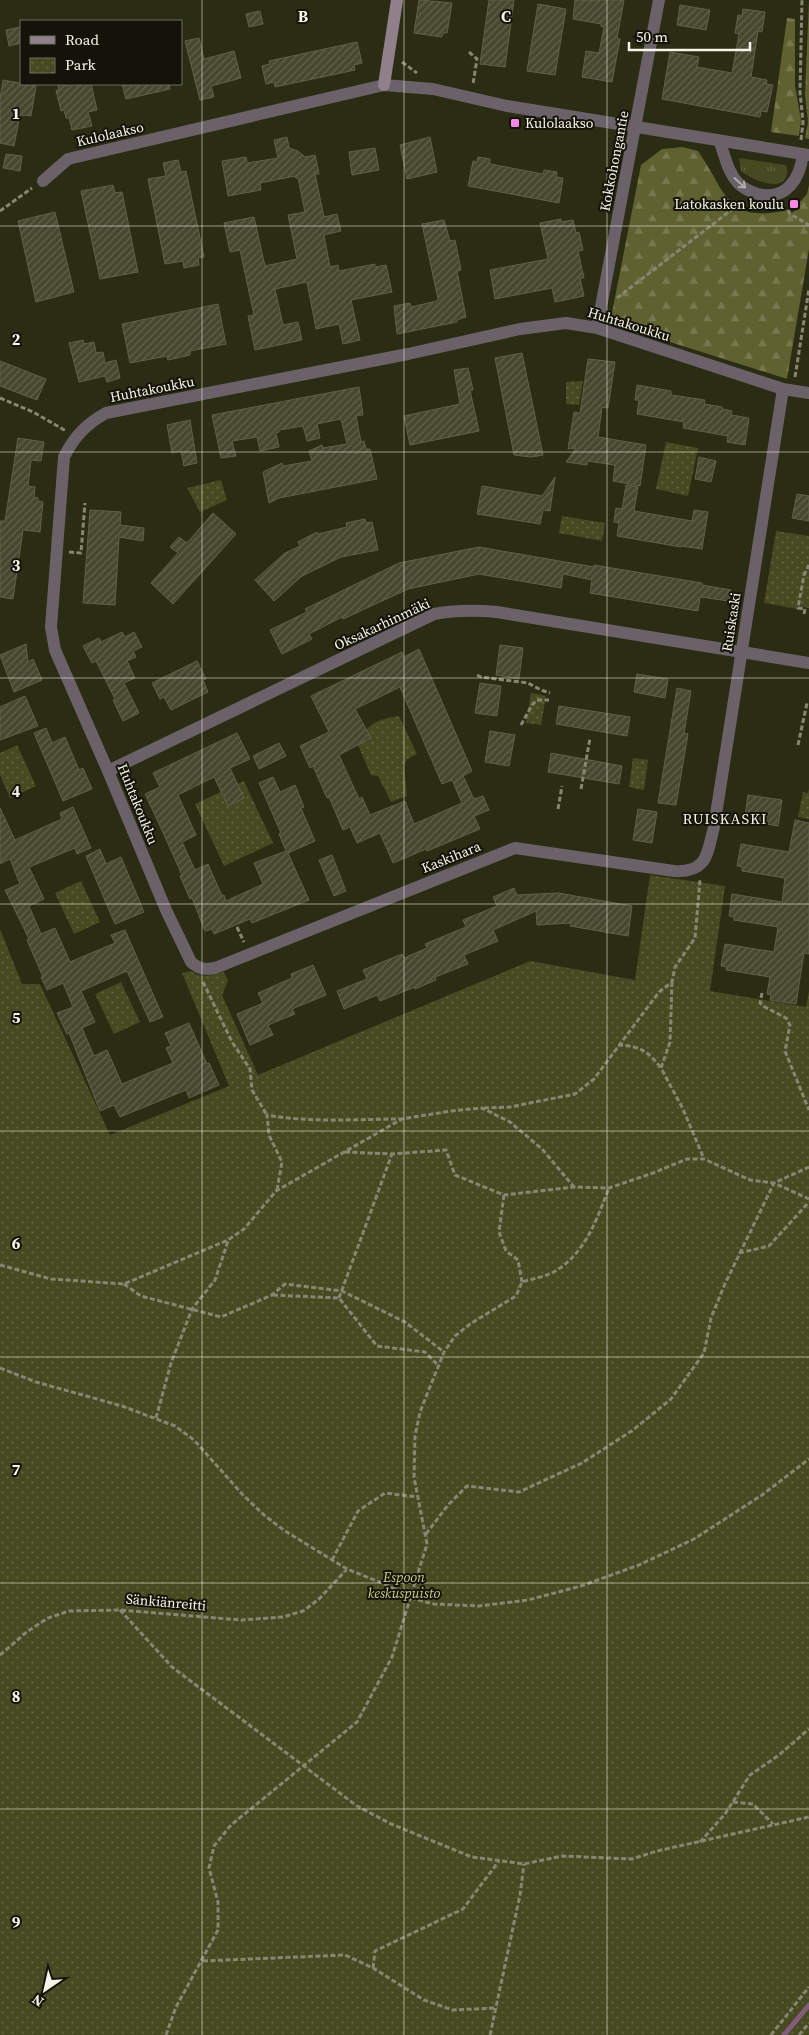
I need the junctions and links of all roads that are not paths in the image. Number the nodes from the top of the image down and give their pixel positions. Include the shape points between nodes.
1 (397, 0) edge
2 (660, 0) edge
3 (384, 86) junction
4 (636, 126) junction
5 (719, 140) junction
6 (806, 154) edge
7 (43, 181) road end
8 (597, 328) junction
9 (788, 389) junction
10 (809, 393) edge
11 (742, 652) junction
12 (809, 663) edge
13 (108, 771) junction
14 (702, 863) joint
15 (215, 968) joint

1 - 3 street
2 - 4 street, Kokkohongantie
3 - 4 street, Kulolaakso via 433,89 507,106
3 - 7 street, Kulolaakso via 68,159
4 - 5 street, Kulolaakso
4 - 8 street, Kokkohongantie
5 - 6 street, Kulolaakso
5 -> 6 street via 726,163 739,184 764,195 788,190 798,176
8 - 9 street, Huhtakoukku
8 - 13 street, Huhtakoukku via 566,323 520,329 106,413 83,428 64,457 51,627 54,650
9 - 10 street, Huhtakoukku
9 - 11 street, Ruiskaski
11 - 12 street, Oksakarhinmäki
11 - 13 street, Oksakarhinmäki via 497,612 466,610 434,614
11 - 14 street, Ruiskaski via 714,827
13 - 15 street, Huhtakoukku via 190,962 206,970
14 - 15 street, Kaskihara via 686,872 514,848

